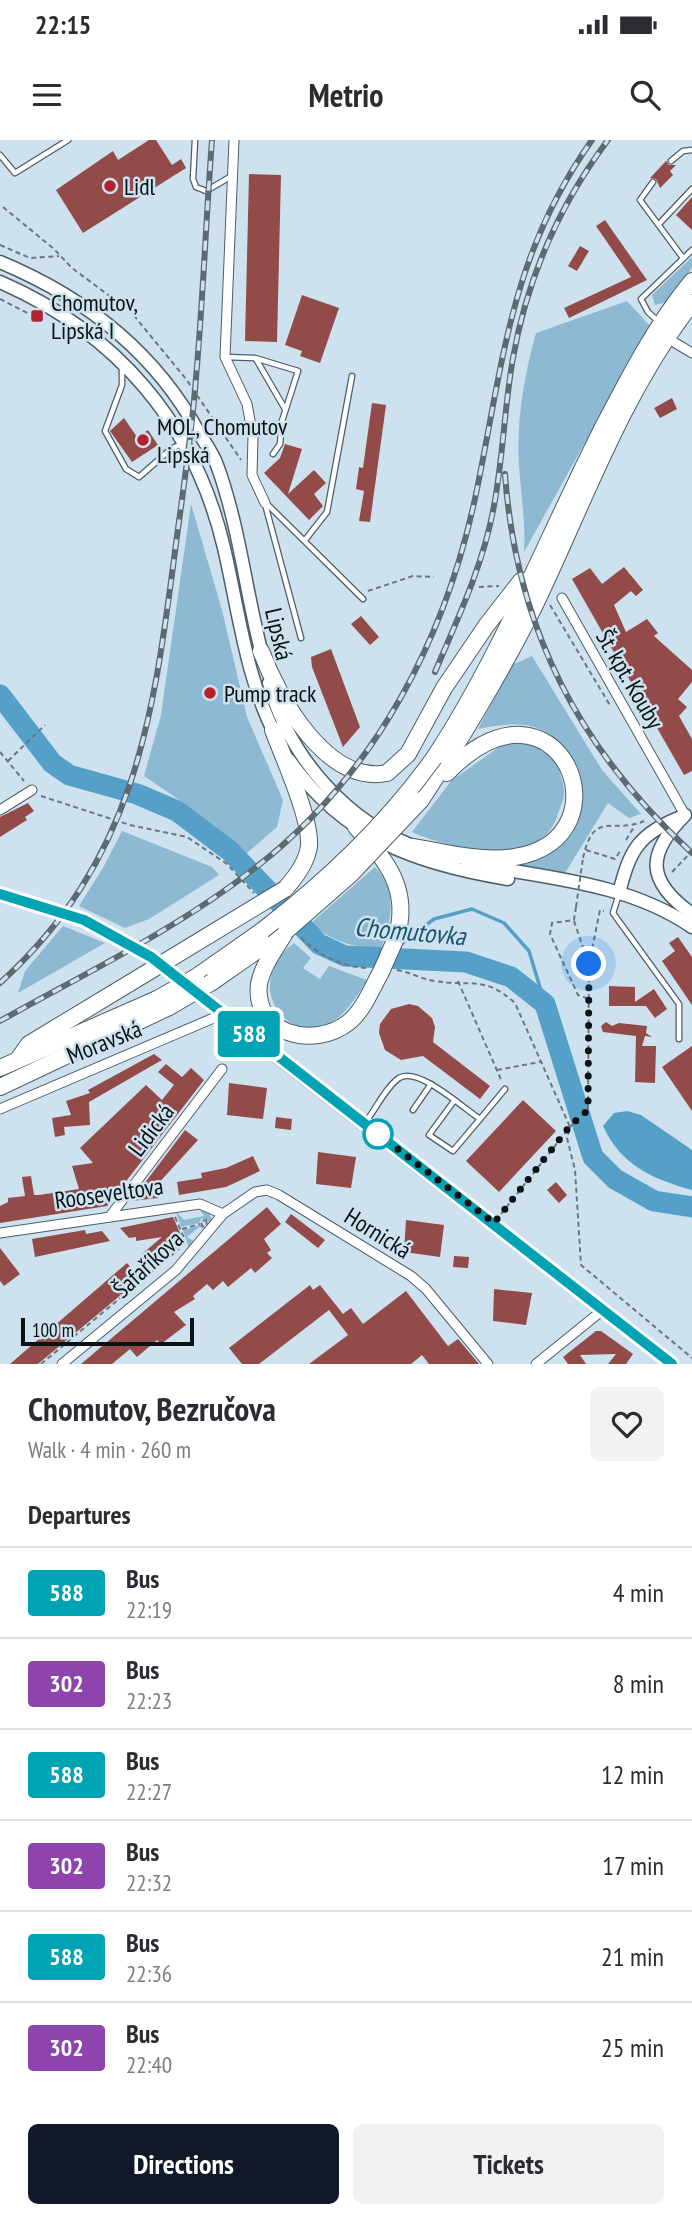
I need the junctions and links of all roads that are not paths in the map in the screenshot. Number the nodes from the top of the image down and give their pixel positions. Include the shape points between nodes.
1 (68, 140) edge
2 (195, 140) edge
3 (234, 140) edge
4 (692, 150) edge
5 (0, 155) edge
6 (671, 161) dead end
7 (231, 177) junction
8 (653, 182) dead end
9 (692, 188) edge
10 (659, 224) junction
11 (692, 250) edge
12 (683, 258) junction
13 (0, 262) edge
14 (692, 281) edge
15 (0, 282) edge
16 (692, 303) edge
17 (664, 331) junction
18 (692, 353) edge
19 (225, 357) junction
20 (255, 358) junction
21 (122, 362) junction
22 (352, 376) dead end
23 (286, 409) junction
24 (185, 443) junction
25 (273, 454) dead end
26 (265, 503) junction
27 (551, 535) junction
28 (305, 540) junction
29 (361, 596) road end
30 (562, 598) dead end
31 (301, 638) dead end
32 (261, 651) junction
33 (273, 730) junction
34 (32, 790) dead end
35 (421, 800) junction
36 (0, 810) edge
37 (689, 813) edge
38 (356, 827) junction
39 (414, 847) junction
40 (619, 893) junction
41 (0, 894) edge
42 (692, 915) edge
43 (692, 927) edge
44 (286, 931) junction
45 (163, 1003) junction
46 (223, 1014) junction
47 (679, 1039) dead end
48 (18, 1060) junction
49 (0, 1069) edge
50 (222, 1069) dead end
51 (431, 1084) junction
52 (0, 1087) edge
53 (505, 1089) road end
54 (454, 1101) junction
55 (0, 1109) edge
56 (413, 1110) dead end
57 (480, 1119) junction
58 (365, 1123) junction
59 (223, 1214) junction
60 (111, 1215) junction
61 (0, 1233) edge
62 (604, 1309) junction
63 (62, 1364) edge
64 (488, 1364) edge
65 (536, 1364) edge
66 (672, 1364) edge

1 - 5 lane via 15,173
2 - 7 lane via 193,182 200,190
3 - 7 street
4 - 6 lane
7 - 19 street
8 - 10 lane via 640,200
9 - 10 lane
10 - 12 lane
11 - 12 lane
12 - 17 lane via 641,299
13 - 32 main road, Lipská via 91,311 149,362 182,403 217,464
14 - 17 highway
15 - 21 main road, Lipská via 40,302
16 - 17 highway
17 - 18 street
17 - 27 highway via 627,380
17 - 35 highway via 531,612 459,743
19 - 20 lane
19 - 26 street via 247,404 253,438 252,475
20 - 23 lane
20 - 23 lane via 298,371
21 - 24 main road, Lipská via 161,406
21 - 24 lane via 122,385 104,431 126,469 139,477
22 - 28 lane via 327,512
23 - 25 lane via 280,444
24 - 33 main road, Lipská via 201,473 220,534 253,677
26 - 28 lane
26 - 31 lane
27 - 32 highway via 444,688 408,754 387,773 358,774 339,765 272,681
27 - 45 highway, bridge via 480,682 434,758 394,810 347,859 263,930
28 - 29 lane
30 - 37 street, Št. kpt. Kouby
32 - 39 main road, Lipská via 282,719 315,774 370,824
33 - 38 main road, Lipská via 306,784
33 - 48 highway, bridge via 309,846 302,866 285,889 29,1044
34 - 36 street
35 - 39 highway via 477,746 511,734 531,736 558,750 573,775 575,806 568,824 554,839 517,857 493,859
35 - 44 highway, bridge via 351,874
37 - 40 main road via 644,836 626,866
37 - 42 main road via 660,844 657,874 669,896
38 - 40 main road, Lipská via 433,865
38 - 44 highway, bridge via 390,867 400,889 400,926 381,972 350,1022 321,1036 299,1037 272,1022 260,996 264,971
39 - 40 main road, Lipská via 460,861
40 - 43 main road, Lipská via 654,905
40 - 47 lane via 613,913 679,1004
41 - 46 street via 84,920 132,944
44 - 45 highway, bridge via 212,982
45 - 48 highway
45 - 52 highway
46 - 55 street, Moravská
46 - 58 main road
48 - 49 highway
50 - 60 street, Lidická
51 - 54 lane
51 - 56 lane
51 - 58 lane via 407,1075 398,1079
53 - 57 lane
54 - 57 lane
54 - 57 lane via 429,1135 453,1151
58 - 62 main road
59 - 60 street, Rooseveltova via 200,1204
59 - 63 street, Šafaříkova via 176,1270
59 - 64 street, Hornická via 256,1192 267,1190 306,1209 411,1276
60 - 61 street, Rooseveltova
62 - 65 street
62 - 66 main road

